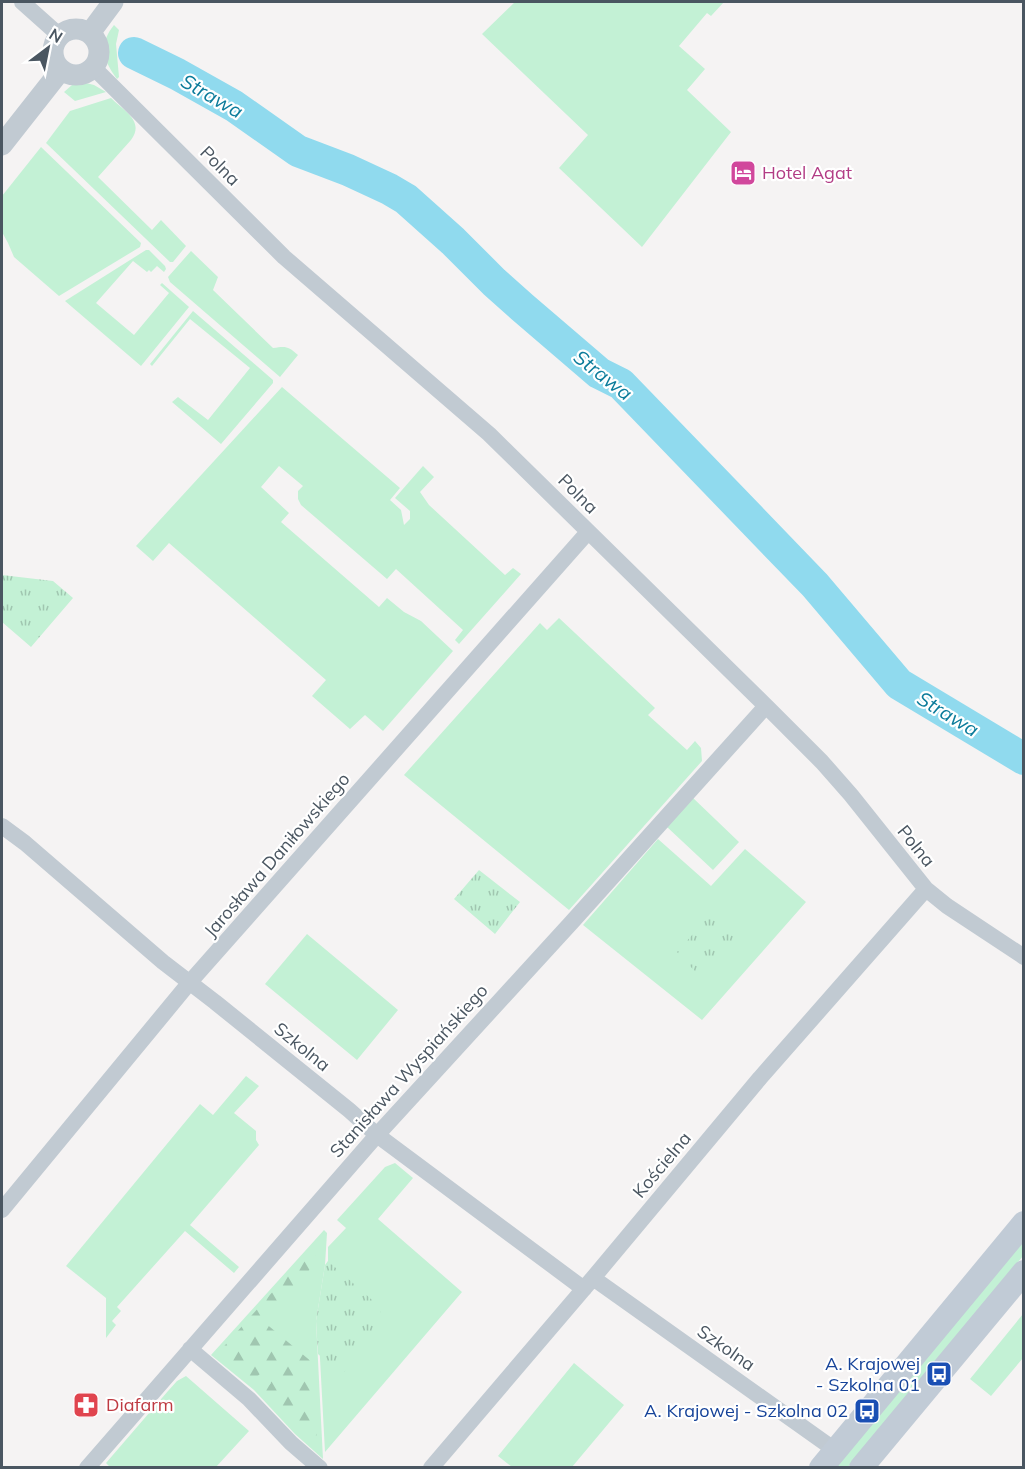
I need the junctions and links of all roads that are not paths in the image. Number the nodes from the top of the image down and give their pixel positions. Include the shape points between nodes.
1 (22, 2) edge
2 (113, 2) edge
3 (90, 33) junction
4 (59, 35) junction
5 (93, 68) junction
6 (61, 70) junction
7 (2, 145) edge
8 (588, 532) junction
9 (766, 706) junction
10 (2, 826) edge
11 (926, 889) junction
12 (1023, 957) edge
13 (190, 982) junction
14 (377, 1135) junction
15 (2, 1210) edge
16 (1023, 1223) edge
17 (1023, 1272) edge
18 (589, 1283) junction
19 (190, 1349) junction
20 (828, 1459) edge
21 (867, 1466) edge
22 (87, 1467) edge
23 (320, 1467) edge
24 (431, 1467) edge

1 - 4 street
2 - 3 street
3 - 4 street via 76,28
3 - 5 street via 99,49
4 - 6 street via 53,55
5 - 6 street via 77,75
5 - 8 street, Polna via 284,257 482,428
6 - 7 street
8 - 9 street, Polna
8 - 13 street, Jarosława Daniłowskiego
9 - 11 street, Polna via 851,795
9 - 14 street, Stanisława Wyspiańskiego
10 - 13 street, Szkolna
11 - 12 street, Polna
11 - 18 street, Kościelna via 760,1078
13 - 14 street, Szkolna
13 - 15 street, Jarosława Daniłowskiego
14 - 18 street, Szkolna
14 - 19 street, Stanisława Wyspiańskiego
16 - 20 main road
17 - 21 main road
18 - 20 street, Szkolna
18 - 24 street, Kościelna
19 - 22 street, Stanisława Wyspiańskiego
19 - 23 street

